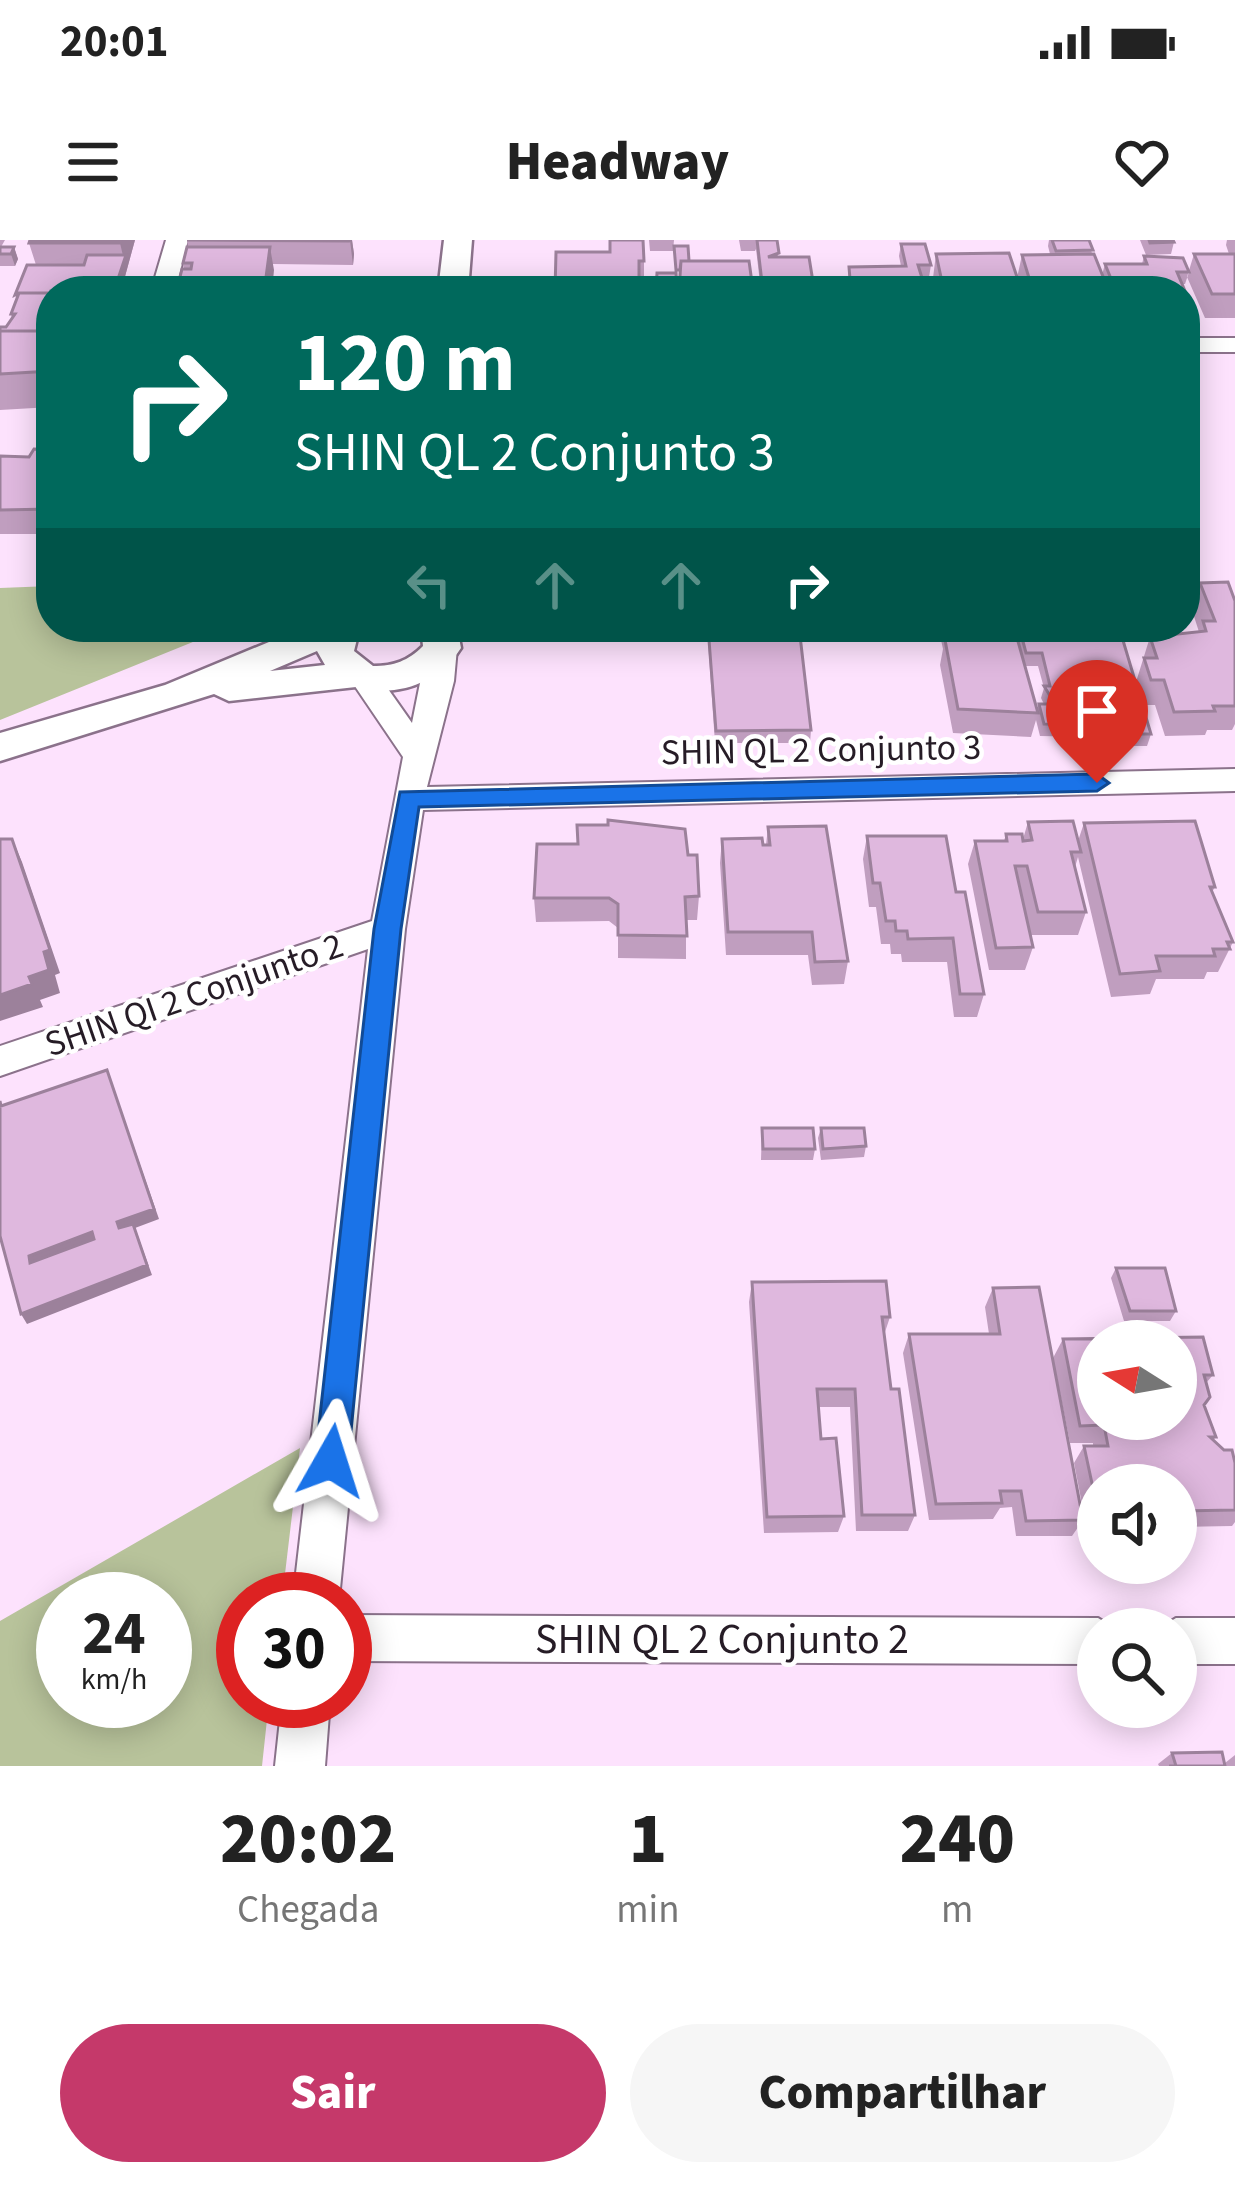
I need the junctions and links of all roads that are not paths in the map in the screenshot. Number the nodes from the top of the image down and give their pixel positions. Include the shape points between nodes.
1 (177, 240) edge
2 (458, 240) edge
3 (167, 276) edge
4 (454, 276) edge
5 (1200, 345) edge
6 (1235, 345) edge
7 (305, 642) edge
8 (337, 642) edge
9 (439, 642) edge
10 (442, 642) edge
11 (359, 675) junction
12 (179, 694) junction
13 (0, 747) edge
14 (418, 754) junction
15 (1235, 780) edge
16 (408, 799) junction
17 (388, 929) junction
18 (0, 1060) edge
19 (319, 1572) edge
20 (372, 1639) edge
21 (1077, 1641) edge
22 (1197, 1641) edge
23 (1235, 1641) edge
24 (304, 1728) edge
25 (300, 1766) edge

1 - 3 street
2 - 4 street
5 - 6 street
7 - 12 street
8 - 11 street via 342,664
9 - 11 street via 431,664 412,675
10 - 14 street
11 - 12 street
11 - 14 street
12 - 13 street
14 - 16 street
15 - 16 street, SHIN QL 2 Conjunto 3
16 - 17 street
17 - 18 street, SHIN QI 2 Conjunto 2
17 - 19 street
20 - 21 street, SHIN QL 2 Conjunto 2
22 - 23 street
24 - 25 street

